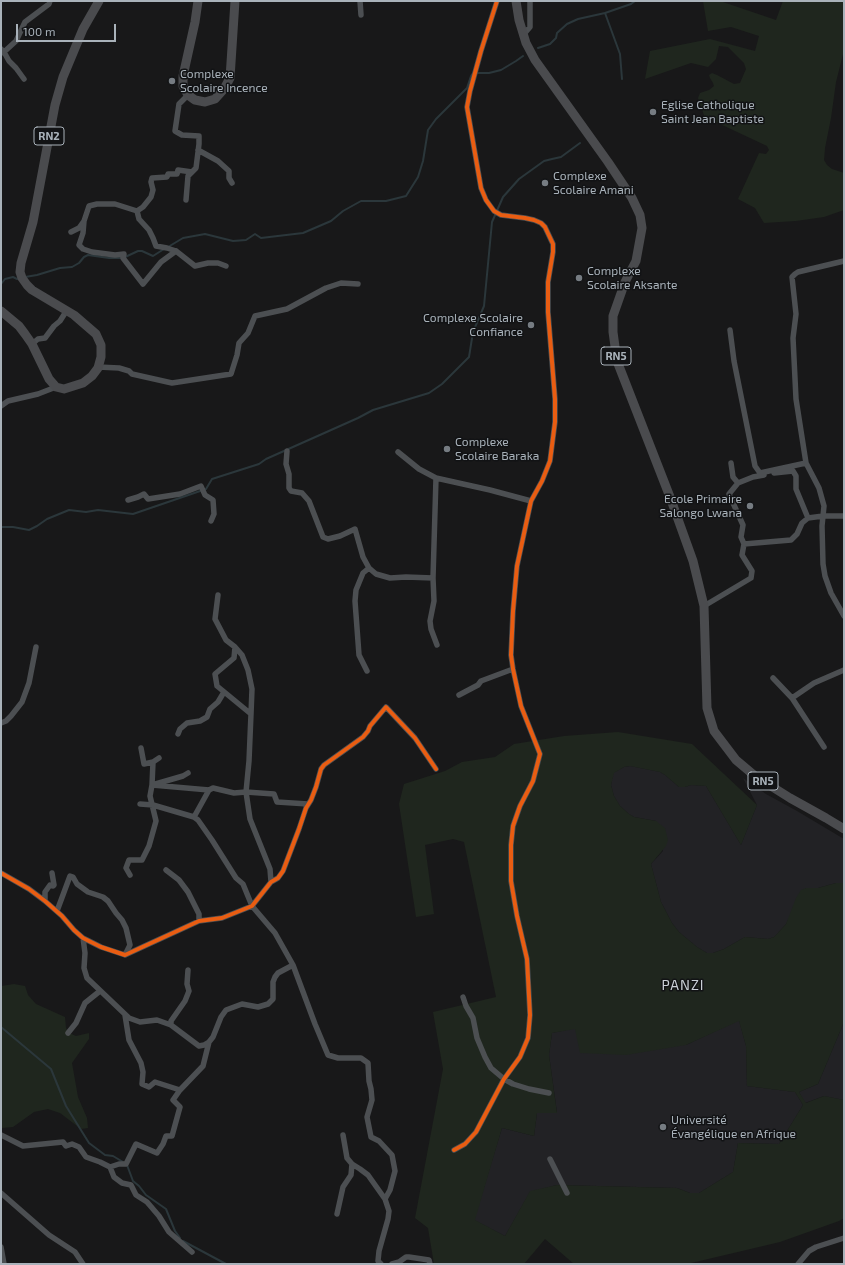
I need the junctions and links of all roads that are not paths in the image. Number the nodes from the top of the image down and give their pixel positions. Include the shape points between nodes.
1 (50, 1) edge
2 (99, 1) edge
3 (198, 1) edge
4 (235, 1) edge
5 (360, 1) edge
6 (497, 1) edge
7 (516, 1) edge
8 (530, 1) edge
9 (362, 15) dead end
10 (524, 34) junction
11 (2, 51) edge
12 (24, 79) dead end
13 (188, 95) junction
14 (198, 150) junction
15 (192, 172) junction
16 (232, 183) dead end
17 (186, 200) dead end
18 (137, 211) junction
19 (84, 221) junction
20 (70, 232) dead end
21 (176, 251) junction
22 (844, 261) edge
23 (226, 266) dead end
24 (358, 284) dead end
25 (67, 310) junction
26 (1, 311) edge
27 (730, 330) dead end
28 (32, 344) junction
29 (98, 367) junction
30 (56, 387) junction
31 (1, 406) edge
32 (287, 451) dead end
33 (398, 452) dead end
34 (731, 462) dead end
35 (806, 463) junction
36 (436, 478) junction
37 (738, 483) junction
38 (128, 500) dead end
39 (531, 501) junction
40 (823, 516) junction
41 (844, 516) edge
42 (808, 518) junction
43 (211, 521) dead end
44 (744, 544) junction
45 (369, 568) junction
46 (433, 578) junction
47 (218, 596) dead end
48 (704, 606) junction
49 (842, 607) edge
50 (844, 616) edge
51 (437, 645) dead end
52 (36, 646) dead end
53 (235, 648) junction
54 (513, 669) junction
55 (844, 670) edge
56 (367, 671) dead end
57 (773, 678) dead end
58 (224, 692) junction
59 (459, 695) dead end
60 (792, 698) junction
61 (250, 714) junction
62 (1, 723) edge
63 (178, 734) dead end
64 (824, 747) dead end
65 (141, 748) dead end
66 (159, 758) dead end
67 (153, 762) junction
68 (436, 769) dead end
69 (188, 773) dead end
70 (152, 785) junction
71 (209, 790) junction
72 (246, 792) junction
73 (140, 804) dead end
74 (308, 804) junction
75 (153, 805) junction
76 (194, 817) junction
77 (844, 829) edge
78 (166, 870) dead end
79 (1, 873) edge
80 (52, 873) dead end
81 (130, 875) dead end
82 (271, 882) junction
83 (46, 901) junction
84 (252, 906) junction
85 (57, 911) junction
86 (199, 920) junction
87 (83, 938) junction
88 (125, 955) junction
89 (292, 965) junction
90 (188, 970) dead end
91 (100, 992) junction
92 (463, 997) dead end
93 (125, 1014) junction
94 (171, 1025) junction
95 (68, 1033) dead end
96 (209, 1042) junction
97 (504, 1079) junction
98 (180, 1090) junction
99 (549, 1093) dead end
100 (1, 1135) edge
101 (343, 1135) dead end
102 (454, 1150) dead end
103 (550, 1159) dead end
104 (352, 1164) junction
105 (110, 1167) junction
106 (1, 1193) edge
107 (567, 1193) dead end
108 (385, 1199) junction
109 (337, 1214) dead end
110 (844, 1238) edge
111 (1, 1248) edge
112 (192, 1252) dead end
113 (4, 1264) edge
114 (82, 1264) edge
115 (381, 1264) edge
116 (392, 1264) edge
117 (430, 1264) edge
118 (798, 1264) edge

1 - 11 street via 25,22 16,41
2 - 25 highway, RN2 via 83,29 61,84 33,222 20,272 26,285
3 - 13 highway via 183,76 183,86
4 - 13 highway via 230,78 215,99 205,102
5 - 9 street
6 - 39 street via 467,107 481,188 494,211 501,215 541,223 545,227 553,252 548,282 548,312 555,422 550,460
7 - 10 highway, RN5 via 518,20
8 - 10 street via 530,27
10 - 48 highway, RN5 via 535,60 608,162 640,215 641,243 613,316 612,332 617,361 693,561
11 - 12 street
13 - 14 street via 179,104 174,131 182,135 199,136
14 - 15 street via 196,168
14 - 16 street via 218,161 229,171
15 - 17 street via 188,176
15 - 18 street via 178,170 177,174 152,178 151,197 144,207
18 - 19 street via 115,204 98,204 89,206
18 - 21 street via 139,219 149,230 156,246
19 - 20 street via 79,228
19 - 21 street via 79,246 92,252 124,254 123,258 143,284 162,262
21 - 23 street via 195,266 218,263
22 - 35 street via 798,272 792,277 796,314 793,338 796,399
24 - 29 street via 341,283 326,288 287,309 255,316 248,334 239,343 231,374 172,383 132,374 119,368
25 - 28 street via 44,338
25 - 29 highway, RN2 via 96,334 101,357
26 - 28 highway via 19,326
27 - 35 street via 756,466 760,473
28 - 30 highway via 49,379
29 - 30 highway via 83,383 64,389
30 - 31 street via 8,401
32 - 45 street via 289,488 291,491 302,493 309,501 323,537 328,539 340,536 355,529
33 - 36 street via 419,469
34 - 37 street via 733,477
35 - 40 street via 819,488 824,506
36 - 39 street
36 - 46 street
37 - 42 street via 753,476 793,470 796,476 796,489
37 - 44 street via 729,494 744,525 741,537
38 - 43 street via 144,494 148,499 180,494 201,486 205,495 213,500 214,514
39 - 54 street via 517,566 511,655
40 - 41 street
40 - 42 street
40 - 49 street via 823,564 829,586
42 - 44 street via 791,540
44 - 48 street via 742,555 752,571 751,578
45 - 46 street via 376,574 390,578
45 - 56 street via 363,573 356,590 355,601 359,655
46 - 51 street via 434,601 430,621
47 - 53 street via 215,619 226,640
48 - 77 highway, RN5 via 707,708 714,730 736,760 755,776
49 - 50 street
52 - 62 street via 29,683 22,702 11,716
53 - 58 street via 234,658 215,674 217,686
53 - 61 street via 242,655 248,670 252,689
54 - 59 street via 481,681
54 - 97 street via 521,706 540,754 533,781 513,826 511,845 511,880 527,959 530,1015 528,1038 520,1057
55 - 60 street via 814,683
57 - 60 street
58 - 61 street
58 - 63 street via 210,709 207,717 186,723
60 - 64 street
61 - 72 street
65 - 67 street via 144,764
66 - 67 street
67 - 70 street
68 - 74 street via 415,738 386,707 363,737 324,765
69 - 70 street
70 - 71 street
70 - 75 street via 150,796
71 - 72 street via 212,788 234,793
71 - 76 street
72 - 74 street via 274,794 277,802
72 - 82 street via 250,819 270,868
73 - 75 street
74 - 82 street via 288,860 278,878
75 - 76 street
75 - 81 street via 156,821 149,846 142,860 129,860 126,868
76 - 84 street via 236,878 243,884
78 - 86 street via 188,892 199,914
79 - 83 street
80 - 83 street via 54,886 50,885 45,892
82 - 84 street
83 - 85 street
84 - 86 street via 222,918
84 - 89 street via 275,933
85 - 87 street
85 - 88 street via 70,876 73,877 77,884 88,892 108,901 122,920 130,945
86 - 88 street
87 - 88 street
87 - 91 street via 85,973
89 - 96 street via 278,973 273,982 273,998 268,1004 242,1004 226,1010
89 - 108 street via 328,1055 338,1058 361,1058 368,1063 372,1100 367,1117 370,1132 372,1137 392,1155 394,1171 390,1190
90 - 94 street via 189,991
91 - 93 street
91 - 95 street via 85,1003 76,1023
92 - 97 street via 473,1018 477,1038 485,1057 491,1068
93 - 94 street via 140,1022 157,1020
93 - 98 street via 129,1040 141,1063 142,1084 149,1086 155,1082
94 - 96 street via 199,1046
96 - 98 street via 203,1066
97 - 99 street via 529,1090
97 - 102 street via 476,1132 465,1144
98 - 105 street via 173,1100 180,1107 172,1136 166,1136 156,1153 136,1144 126,1164
100 - 105 street via 23,1146 63,1142 66,1146 72,1144 79,1147 86,1157
101 - 104 street via 347,1158
103 - 107 street
104 - 108 street via 368,1175
104 - 109 street via 351,1175 342,1187
105 - 112 street via 114,1177 122,1183 131,1185 136,1195 147,1202 169,1232
106 - 114 street via 49,1235 75,1252
108 - 115 street via 389,1211 379,1251 378,1261
110 - 118 street via 816,1247
111 - 113 street
116 - 117 street via 409,1257 429,1260

